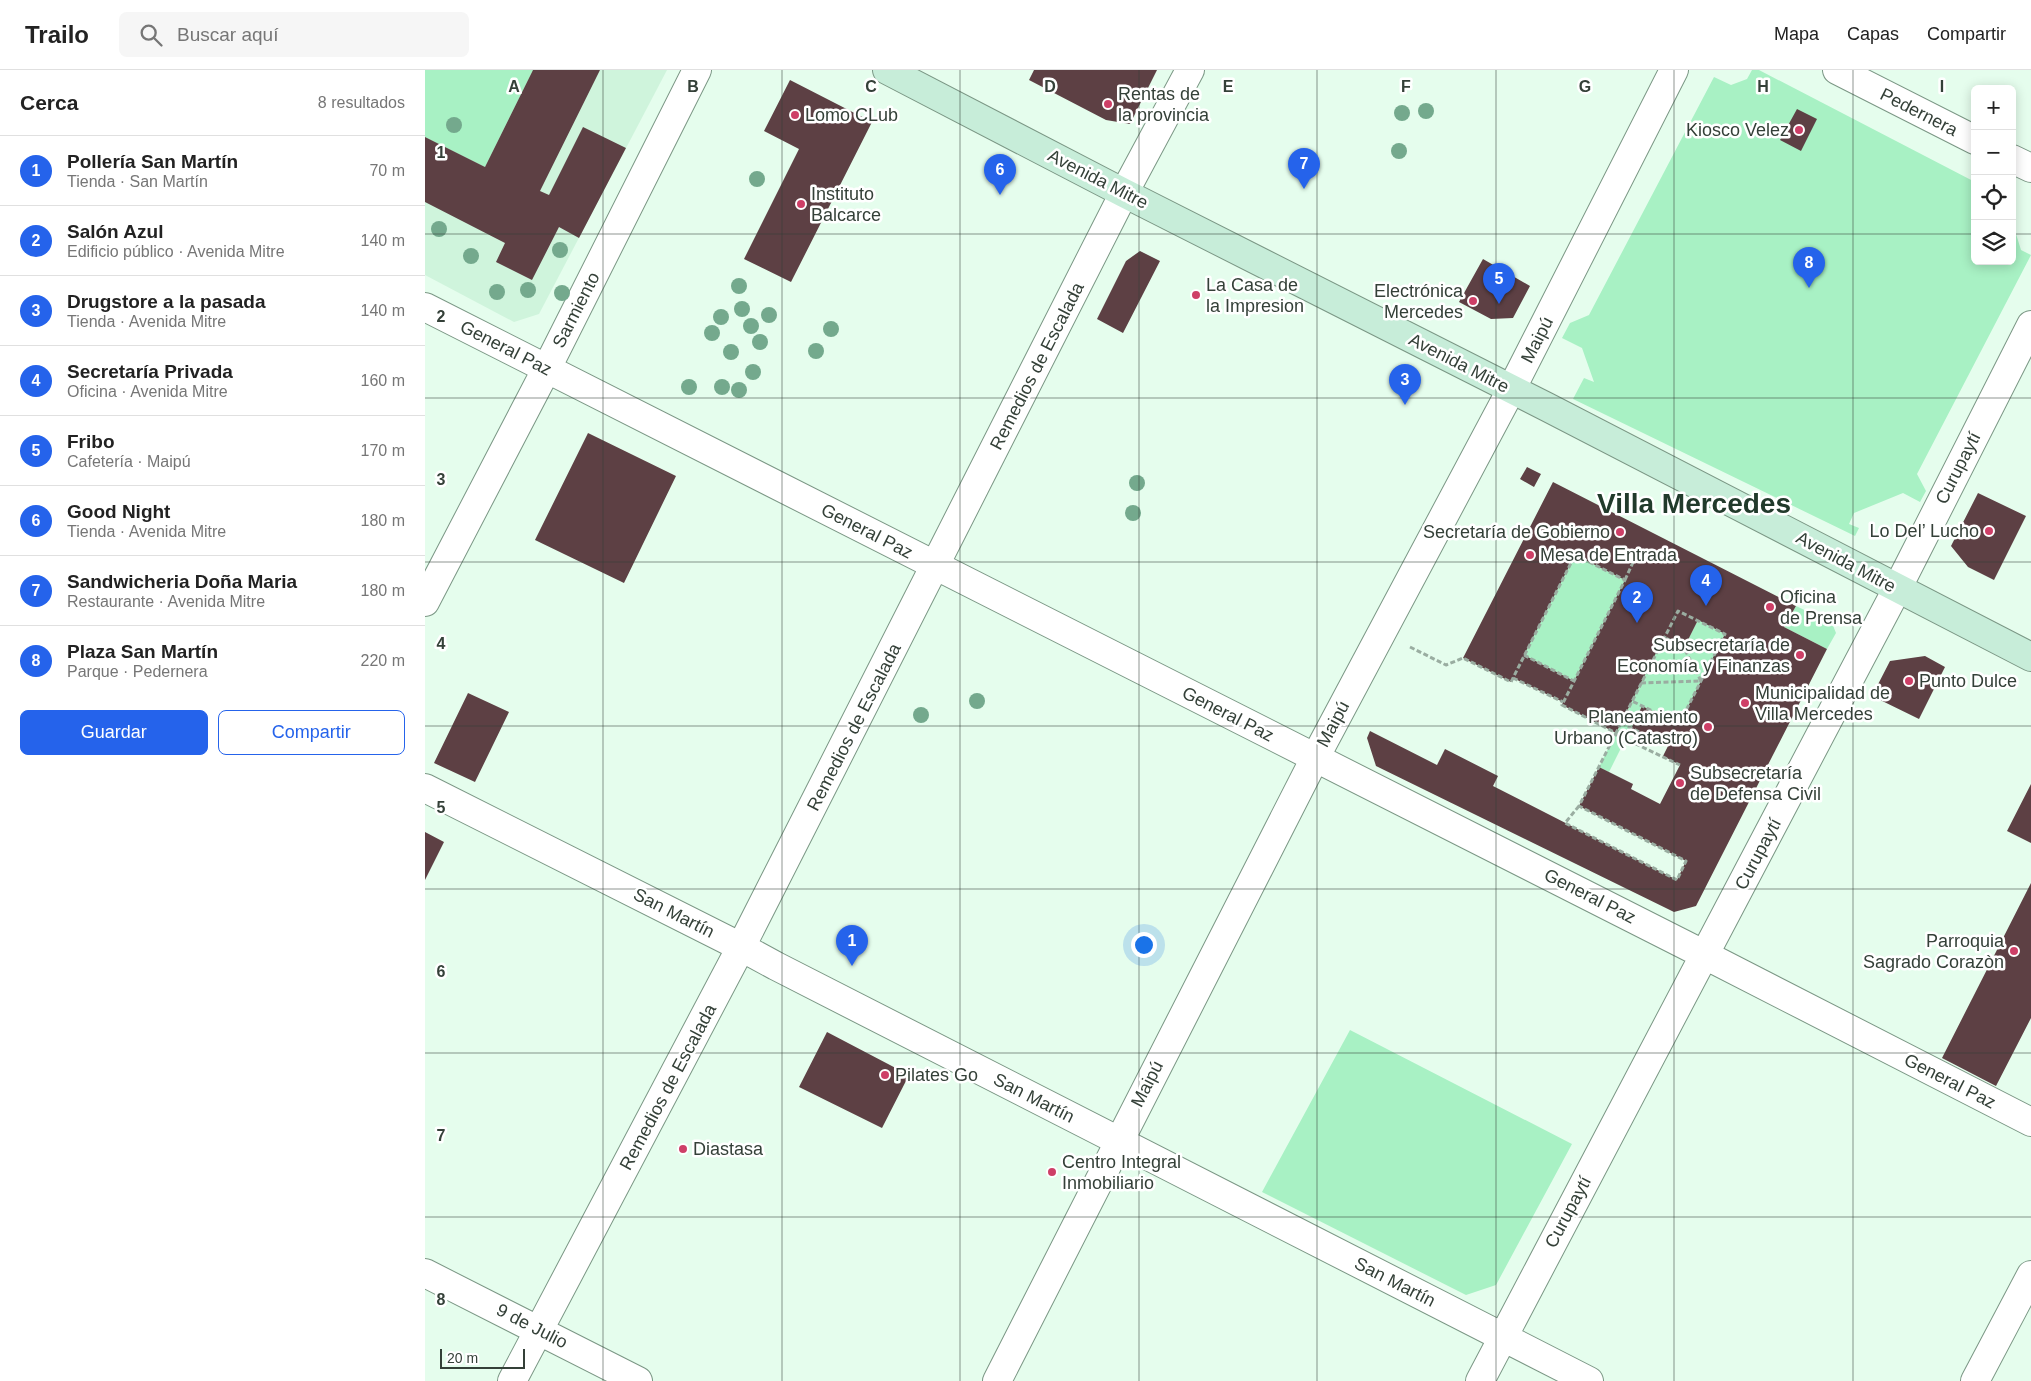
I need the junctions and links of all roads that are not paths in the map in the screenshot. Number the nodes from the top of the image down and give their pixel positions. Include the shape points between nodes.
1 (697, 70) edge
2 (887, 70) edge
3 (1190, 70) edge
4 (1675, 70) edge
5 (1837, 70) edge
6 (1971, 138) edge
7 (2016, 161) edge
8 (2031, 168) edge
9 (1124, 193) junction
10 (425, 307) edge
11 (2031, 325) edge
12 (547, 368) junction
13 (1511, 390) junction
14 (936, 565) junction
15 (1897, 589) junction
16 (425, 602) edge
17 (2031, 657) edge
18 (1315, 758) junction
19 (425, 788) edge
20 (741, 947) junction
21 (1705, 955) junction
22 (2031, 1122) edge
23 (1118, 1141) junction
24 (425, 1273) edge
25 (2031, 1275) edge
26 (539, 1329) junction
27 (1502, 1337) junction
28 (512, 1381) edge
29 (638, 1381) edge
30 (997, 1381) edge
31 (1480, 1381) edge
32 (1589, 1381) edge
33 (1975, 1381) edge

1 - 12 street, Sarmiento
2 - 9 main road, Avenida Mitre
3 - 9 street, Remedios de Escalada
4 - 13 street, Maipú
5 - 6 street, Pedernera
7 - 8 street
9 - 13 main road, Avenida Mitre
9 - 14 street, Remedios de Escalada
10 - 12 street, General Paz
11 - 15 street, Curupaytí
12 - 14 street, General Paz
12 - 16 street, Sarmiento
13 - 15 main road, Avenida Mitre
13 - 18 street, Maipú
14 - 18 street, General Paz
14 - 20 street, Remedios de Escalada
15 - 17 main road, Avenida Mitre
15 - 21 street, Curupaytí
18 - 21 street, General Paz
18 - 23 street, Maipú
19 - 20 street, San Martín
20 - 23 street, San Martín
20 - 26 street, Remedios de Escalada
21 - 22 street, General Paz
21 - 27 street, Curupaytí
23 - 27 street, San Martín
23 - 30 street, Maipú
24 - 26 street, 9 de Julio
25 - 33 street
26 - 28 street, Remedios de Escalada
26 - 29 street, 9 de Julio
27 - 31 street, Curupaytí
27 - 32 street, San Martín

